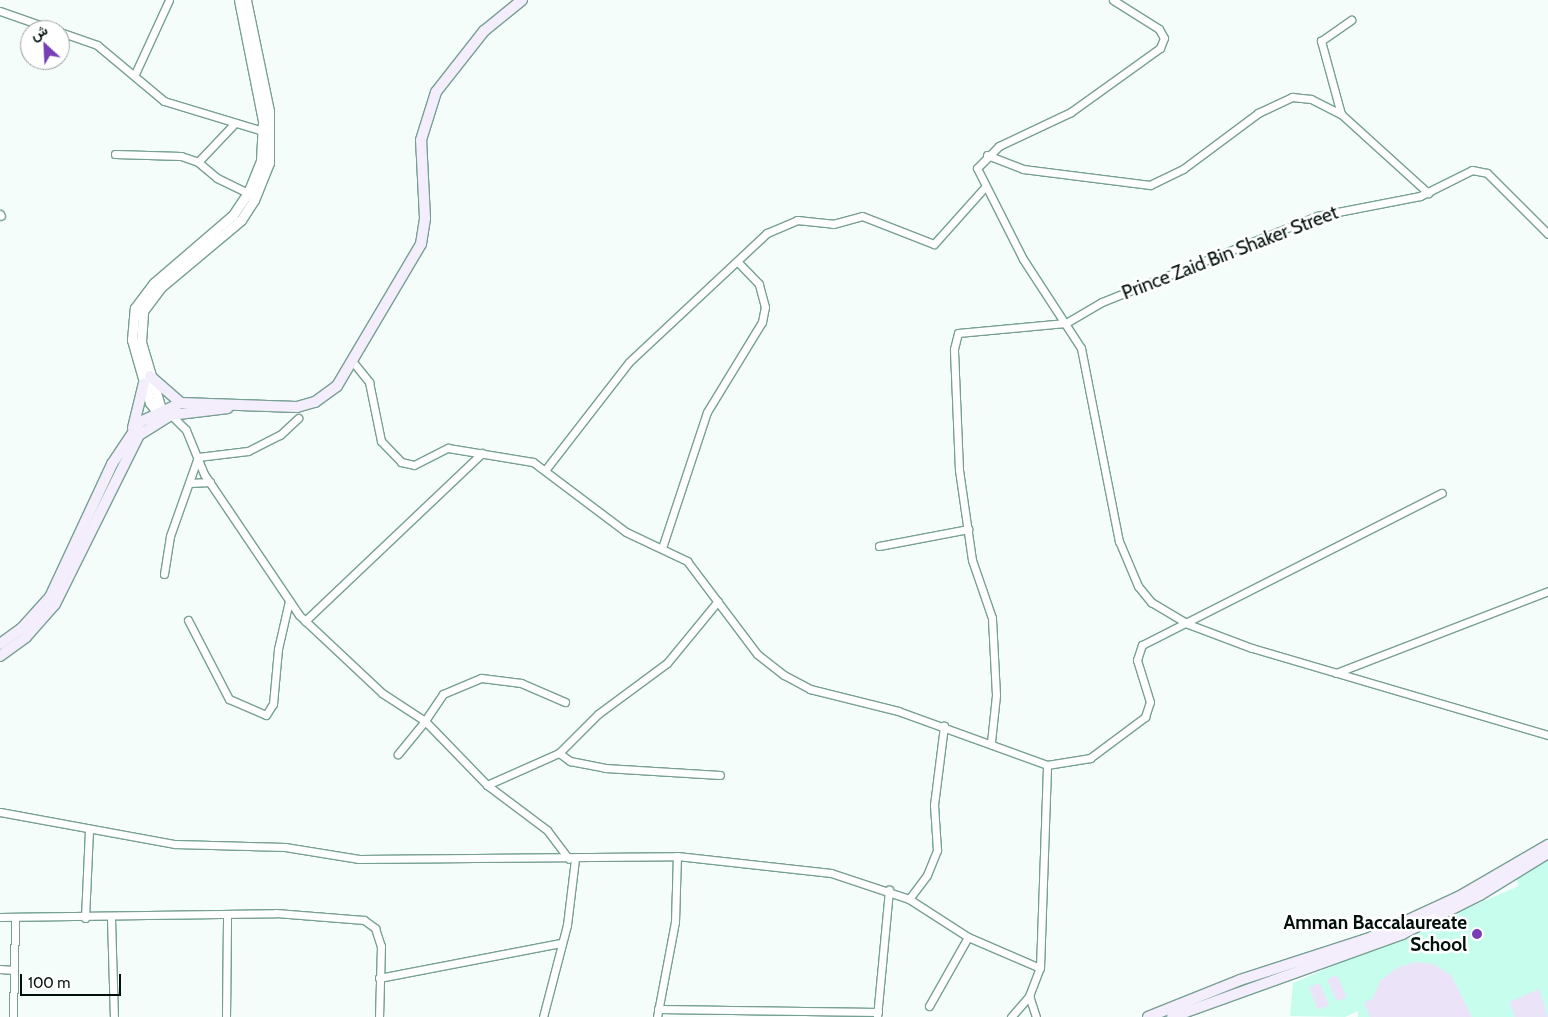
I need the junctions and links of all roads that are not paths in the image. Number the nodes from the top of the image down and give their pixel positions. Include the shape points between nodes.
1 (169, 0) edge
2 (239, 0) edge
3 (246, 0) edge
4 (522, 0) edge
5 (1113, 0) edge
6 (0, 11) edge
7 (1351, 20) dead end
8 (135, 74) junction
9 (1341, 114) junction
10 (234, 124) junction
11 (263, 131) junction
12 (115, 154) dead end
13 (987, 155) junction
14 (198, 162) junction
15 (985, 187) junction
16 (248, 193) junction
17 (1428, 193) junction
18 (1548, 234) edge
19 (738, 262) junction
20 (1066, 323) junction
21 (353, 362) junction
22 (147, 379) junction
23 (180, 403) junction
24 (239, 407) junction
25 (158, 415) junction
26 (171, 415) junction
27 (298, 418) dead end
28 (133, 428) junction
29 (482, 453) junction
30 (198, 457) junction
31 (546, 469) junction
32 (210, 482) junction
33 (189, 484) junction
34 (1442, 493) dead end
35 (968, 529) junction
36 (879, 546) dead end
37 (662, 548) junction
38 (164, 574) dead end
39 (1548, 592) edge
40 (289, 601) junction
41 (718, 601) junction
42 (188, 620) dead end
43 (305, 621) junction
44 (1188, 624) junction
45 (0, 644) edge
46 (0, 656) edge
47 (1336, 673) junction
48 (565, 702) dead end
49 (426, 721) junction
50 (944, 726) junction
51 (1548, 736) edge
52 (991, 742) junction
53 (559, 753) junction
54 (398, 754) dead end
55 (1047, 765) junction
56 (720, 775) dead end
57 (487, 785) junction
58 (0, 812) edge
59 (89, 832) junction
60 (1548, 845) edge
61 (1548, 853) edge
62 (677, 856) junction
63 (572, 859) junction
64 (889, 890) junction
65 (909, 899) junction
66 (227, 914) junction
67 (0, 917) edge
68 (15, 918) junction
69 (85, 918) junction
70 (112, 918) junction
71 (968, 936) junction
72 (561, 943) junction
73 (1040, 968) junction
74 (0, 969) edge
75 (14, 970) junction
76 (379, 978) junction
77 (1029, 996) junction
78 (929, 1006) dead end
79 (658, 1008) junction
80 (878, 1014) edge
81 (13, 1017) edge
82 (114, 1017) edge
83 (226, 1017) edge
84 (379, 1017) edge
85 (542, 1017) edge
86 (657, 1017) edge
87 (1011, 1017) edge
88 (1036, 1017) edge
89 (1148, 1017) edge
90 (1172, 1017) edge

1 - 8 street
2 - 11 street
3 - 22 street via 270,120 268,170 254,200 234,228 161,287 146,306 140,332
4 - 21 main road via 484,31 436,92 421,140 425,218 421,244
5 - 13 street via 1160,29 1164,41 1160,48 1071,112
6 - 8 street via 88,40
7 - 9 street via 1321,41
8 - 10 street via 164,102
9 - 13 street via 1311,99 1281,99 1183,169 1150,185 1023,169
9 - 17 street
10 - 11 street
10 - 14 street
11 - 16 street via 260,160
12 - 14 street via 181,156
13 - 15 street via 977,168
14 - 16 street via 216,178
15 - 19 street via 937,243 928,244 862,216 833,224 797,220 764,235
15 - 20 street via 1023,260
16 - 22 street via 226,223 139,300 131,330
17 - 18 street, Prince Zaid Bin Shaker Street via 1466,172 1481,170
17 - 20 street, Prince Zaid Bin Shaker Street via 1317,216 1114,297
19 - 31 street via 629,362
19 - 37 street via 759,284 765,307 762,322 707,412
20 - 35 street via 968,330 954,337 957,450
20 - 44 street via 1081,348 1126,564 1151,602
21 - 24 main road via 333,389 308,405 274,410
21 - 29 street via 369,382 381,441 401,462 414,465 448,448
22 - 23 main road
22 - 25 street
22 - 28 main road
23 - 24 main road
23 - 25 main road
24 - 26 main road
25 - 26 main road
25 - 28 main road
25 - 46 main road via 131,445 55,604 26,638
26 - 30 street via 186,430
27 - 30 street via 280,435 248,451
28 - 45 main road via 50,596 21,629
29 - 31 street via 525,459
29 - 43 street
30 - 32 street
30 - 33 street
31 - 37 street via 626,532
32 - 33 street
32 - 40 street
33 - 38 street via 170,536
34 - 44 street via 1200,613
35 - 36 street
35 - 52 street via 972,560 992,618 996,695
37 - 41 street via 687,561
39 - 47 street
40 - 42 street via 278,649 274,704 266,715 229,699
40 - 43 street
41 - 50 street via 757,654 784,675 810,688
41 - 53 street via 678,652 598,714
43 - 49 street via 382,693
44 - 47 street
44 - 55 street via 1137,651 1150,702 1142,722 1090,758
47 - 51 street
48 - 49 street via 521,683 481,678 443,694
49 - 54 street
49 - 57 street
50 - 52 street
50 - 65 street via 935,788 935,859
52 - 55 street
53 - 56 street via 570,761 605,768
53 - 57 street
55 - 73 street
57 - 63 street via 547,830
58 - 59 street
59 - 63 street via 175,844 285,847 359,858 485,854
59 - 69 street
60 - 89 main road via 1469,892 1367,939 1240,980
61 - 90 main road via 1480,896 1402,934
62 - 63 street
62 - 64 street via 831,873
62 - 79 street via 675,922
63 - 72 street
64 - 65 street
64 - 80 street
65 - 71 street
66 - 70 street
66 - 76 street via 308,913 364,920 379,936
66 - 83 street
67 - 68 street
68 - 69 street
68 - 75 street
69 - 70 street
70 - 82 street
71 - 73 street
71 - 78 street
72 - 76 street
72 - 85 street
73 - 77 street
74 - 75 street
75 - 81 street
76 - 84 street
77 - 87 street
77 - 88 street
79 - 80 street
79 - 86 street

